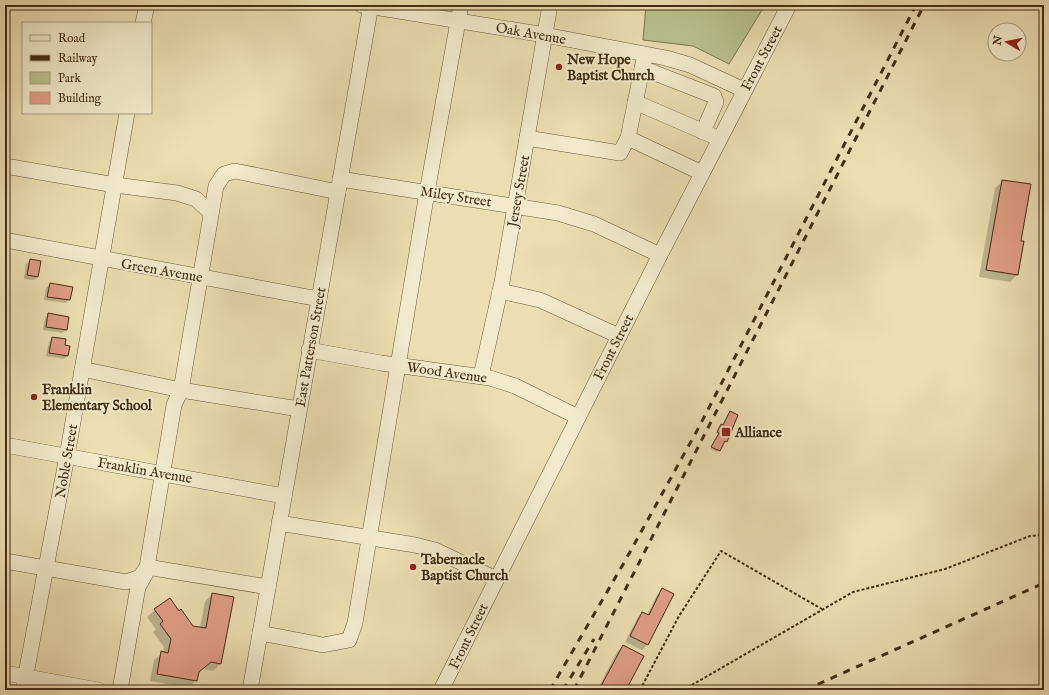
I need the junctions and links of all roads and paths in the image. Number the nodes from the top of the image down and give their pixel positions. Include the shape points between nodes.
1 (147, 5) edge
2 (461, 5) edge
3 (550, 5) edge
4 (789, 5) edge
5 (367, 6) edge
6 (459, 21) junction
7 (143, 22) edge
8 (545, 35) junction
9 (644, 61) junction
10 (744, 90) junction
11 (635, 102) junction
12 (128, 114) edge
13 (703, 132) junction
14 (527, 138) junction
15 (628, 138) junction
16 (719, 139) junction
17 (5, 166) edge
18 (702, 173) junction
19 (339, 185) junction
20 (115, 186) junction
21 (428, 192) junction
22 (515, 205) junction
23 (211, 213) junction
24 (5, 240) edge
25 (660, 255) junction
26 (102, 259) junction
27 (199, 277) junction
28 (500, 291) junction
29 (319, 299) junction
30 (619, 336) junction
31 (310, 350) junction
32 (399, 365) junction
33 (82, 369) junction
34 (481, 376) junction
35 (181, 390) junction
36 (299, 409) junction
37 (578, 417) junction
38 (5, 445) edge
39 (67, 456) junction
40 (164, 474) junction
41 (284, 496) junction
42 (279, 523) junction
43 (1044, 535) edge
44 (368, 537) junction
45 (5, 561) edge
46 (46, 567) junction
47 (145, 573) junction
48 (496, 579) junction
49 (268, 587) junction
50 (822, 609) junction
51 (260, 633) junction
52 (5, 673) edge
53 (24, 683) edge
54 (98, 690) edge
55 (120, 690) edge
56 (250, 690) edge
57 (441, 690) edge
58 (640, 690) edge
59 (683, 690) edge

1 - 7 street
2 - 6 street
3 - 8 street, Jersey Street
4 - 10 street, Front Street
5 - 6 street, Oak Avenue
5 - 19 street, East Patterson Street
6 - 8 street, Oak Avenue
6 - 21 street
8 - 9 street, Oak Avenue
8 - 14 street, Jersey Street
9 - 10 street, Oak Avenue via 690,65
9 - 11 street
9 - 13 street via 714,96 716,102
10 - 16 street, Front Street
11 - 13 street
11 - 15 street
12 - 20 street, Noble Street
13 - 16 street
14 - 15 street via 620,153
14 - 22 street, Jersey Street
15 - 18 street
16 - 18 street, Front Street
17 - 20 street
18 - 25 street, Front Street
19 - 21 street, Miley Street
19 - 23 street, Miley Street via 235,171 224,174 216,186
19 - 29 street, East Patterson Street
20 - 23 street via 177,193 196,199
20 - 26 street, Noble Street
21 - 22 street, Miley Street
21 - 32 street
22 - 25 street, Miley Street via 594,224
22 - 28 street, Jersey Street
23 - 27 street, Miley Street
24 - 26 street, Green Avenue
25 - 30 street, Front Street
26 - 27 street, Green Avenue
26 - 33 street, Noble Street
27 - 29 street, Green Avenue
27 - 35 street, Miley Street
28 - 30 street via 540,300
28 - 34 street, Jersey Street
29 - 31 street, East Patterson Street
30 - 37 street, Front Street
31 - 32 street, Wood Avenue
31 - 36 street, East Patterson Street
32 - 34 street, Wood Avenue
32 - 44 street
33 - 35 street
33 - 39 street, Noble Street
34 - 37 street, Wood Avenue via 515,386
35 - 36 street
35 - 40 street, Miley Street via 174,405
36 - 41 street, East Patterson Street
37 - 48 street, Front Street
38 - 39 street, Franklin Avenue
39 - 40 street, Franklin Avenue
39 - 46 street, Noble Street
40 - 41 street, Franklin Avenue
40 - 47 street, Miley Street
41 - 42 street, East Patterson Street
42 - 44 street
42 - 49 street, East Patterson Street
43 - 50 path via 1030,536 945,569 853,592
44 - 48 street via 435,550
44 - 51 street via 355,623 349,640 323,645
45 - 46 street
46 - 47 street via 126,582
46 - 53 street, Noble Street
47 - 49 street
47 - 55 street, Miley Street via 138,587
48 - 57 street, Front Street
49 - 51 street, East Patterson Street
50 - 58 path via 721,551 679,616
50 - 59 path
51 - 56 street, East Patterson Street
52 - 53 street
53 - 54 street

